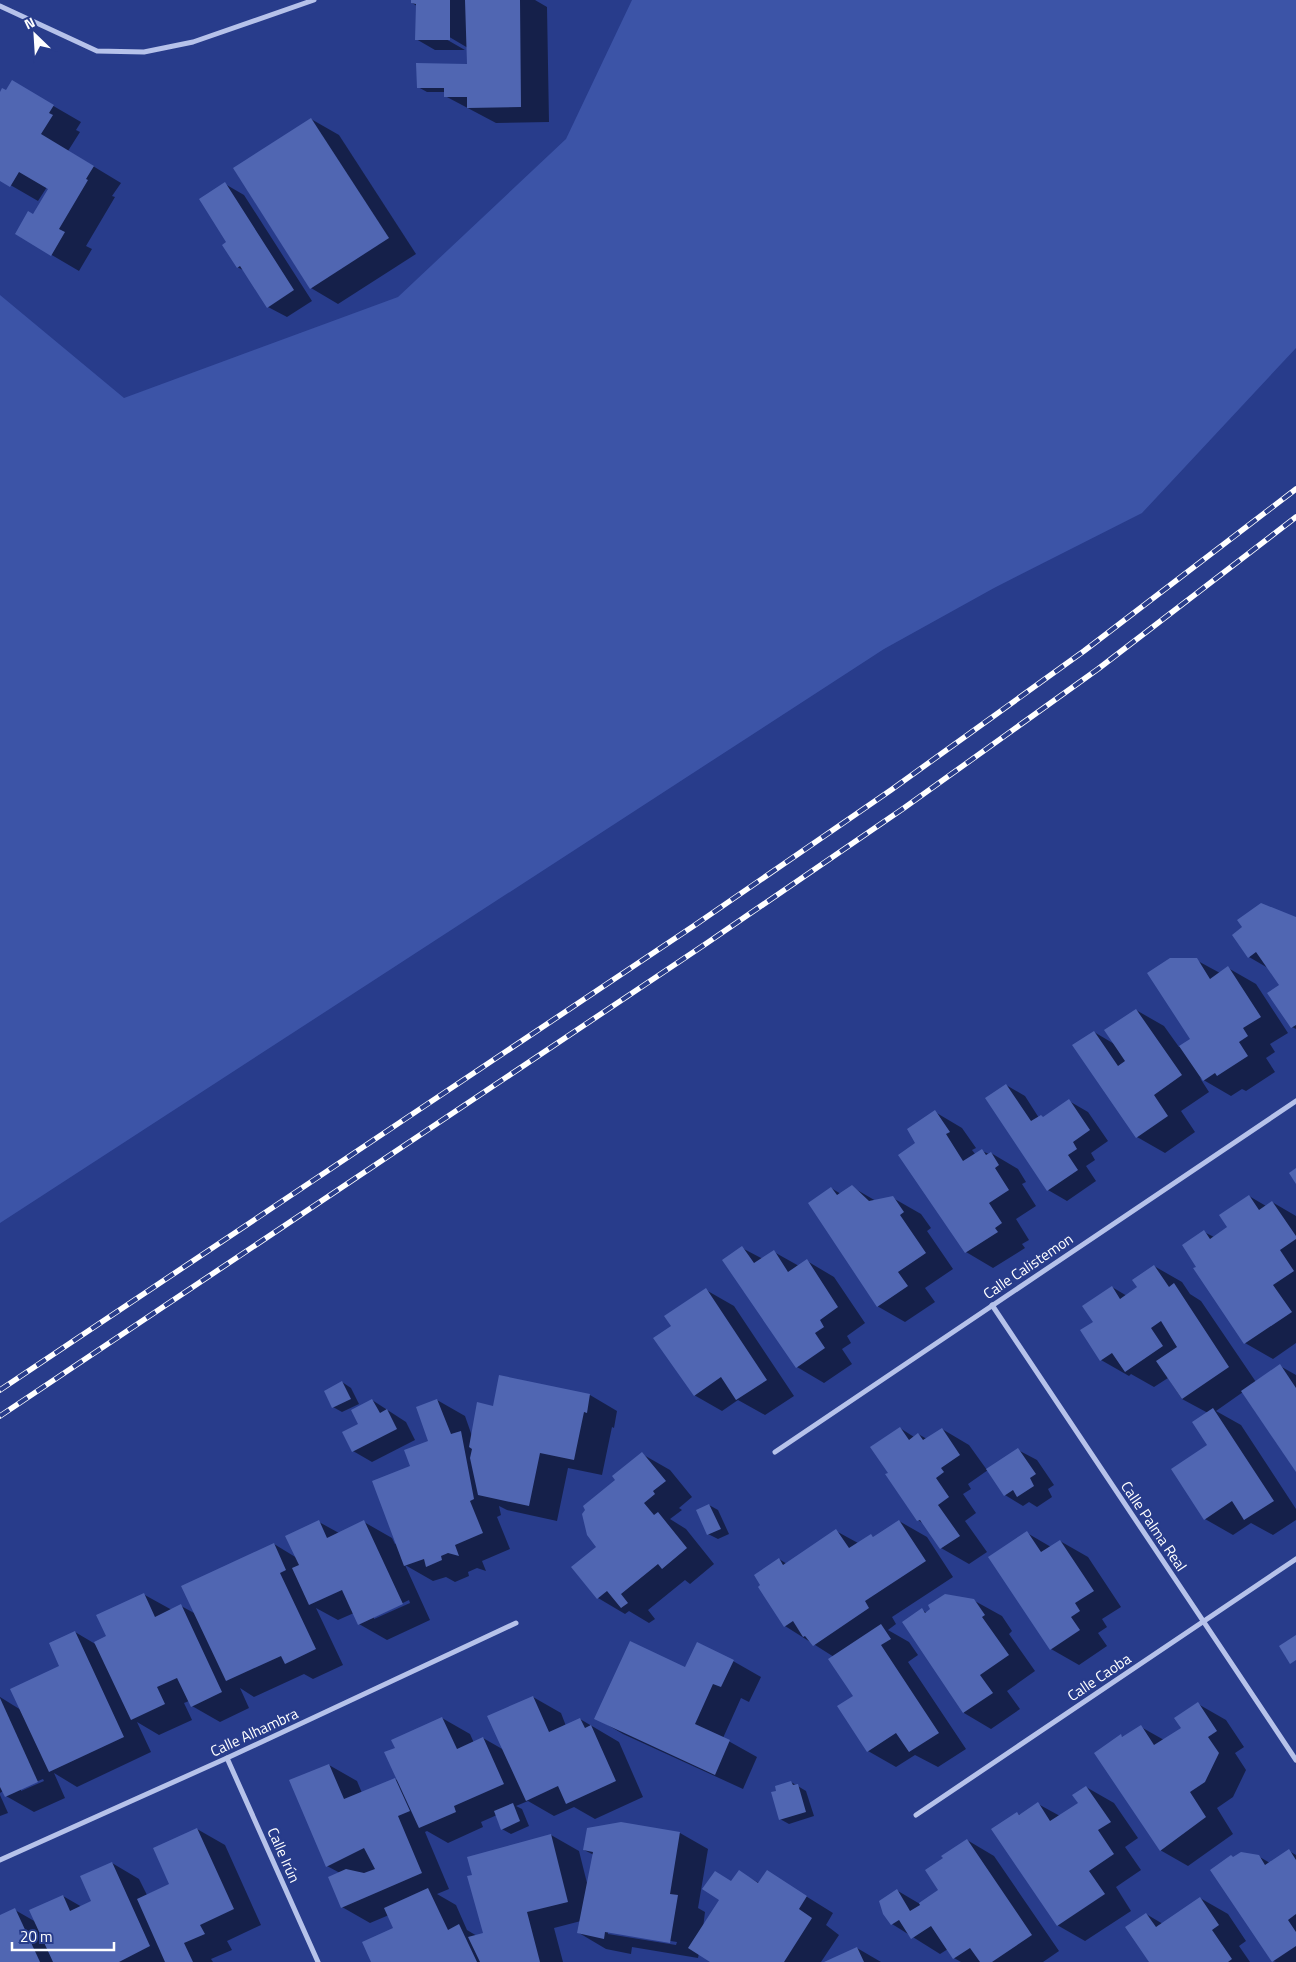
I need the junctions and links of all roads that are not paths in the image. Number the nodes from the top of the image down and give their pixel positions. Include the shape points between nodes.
1 (314, 0) edge
2 (0, 6) edge
3 (1296, 1101) edge
4 (992, 1305) junction
5 (775, 1452) dead end
6 (1296, 1559) edge
7 (1203, 1622) junction
8 (516, 1623) dead end
9 (227, 1758) junction
10 (1296, 1760) edge
11 (916, 1815) dead end
12 (0, 1860) edge
13 (318, 1962) edge

1 - 2 street via 193,42 144,52 97,52
3 - 4 street, Calle Calistemon
4 - 5 street, Calle Calistemon
4 - 7 street, Calle Palma Real
6 - 7 street, Calle Caoba
7 - 10 street, Calle Palma Real
7 - 11 street, Calle Caoba
8 - 9 street, Calle Alhambra
9 - 12 street, Calle Alhambra
9 - 13 street, Calle Irún

